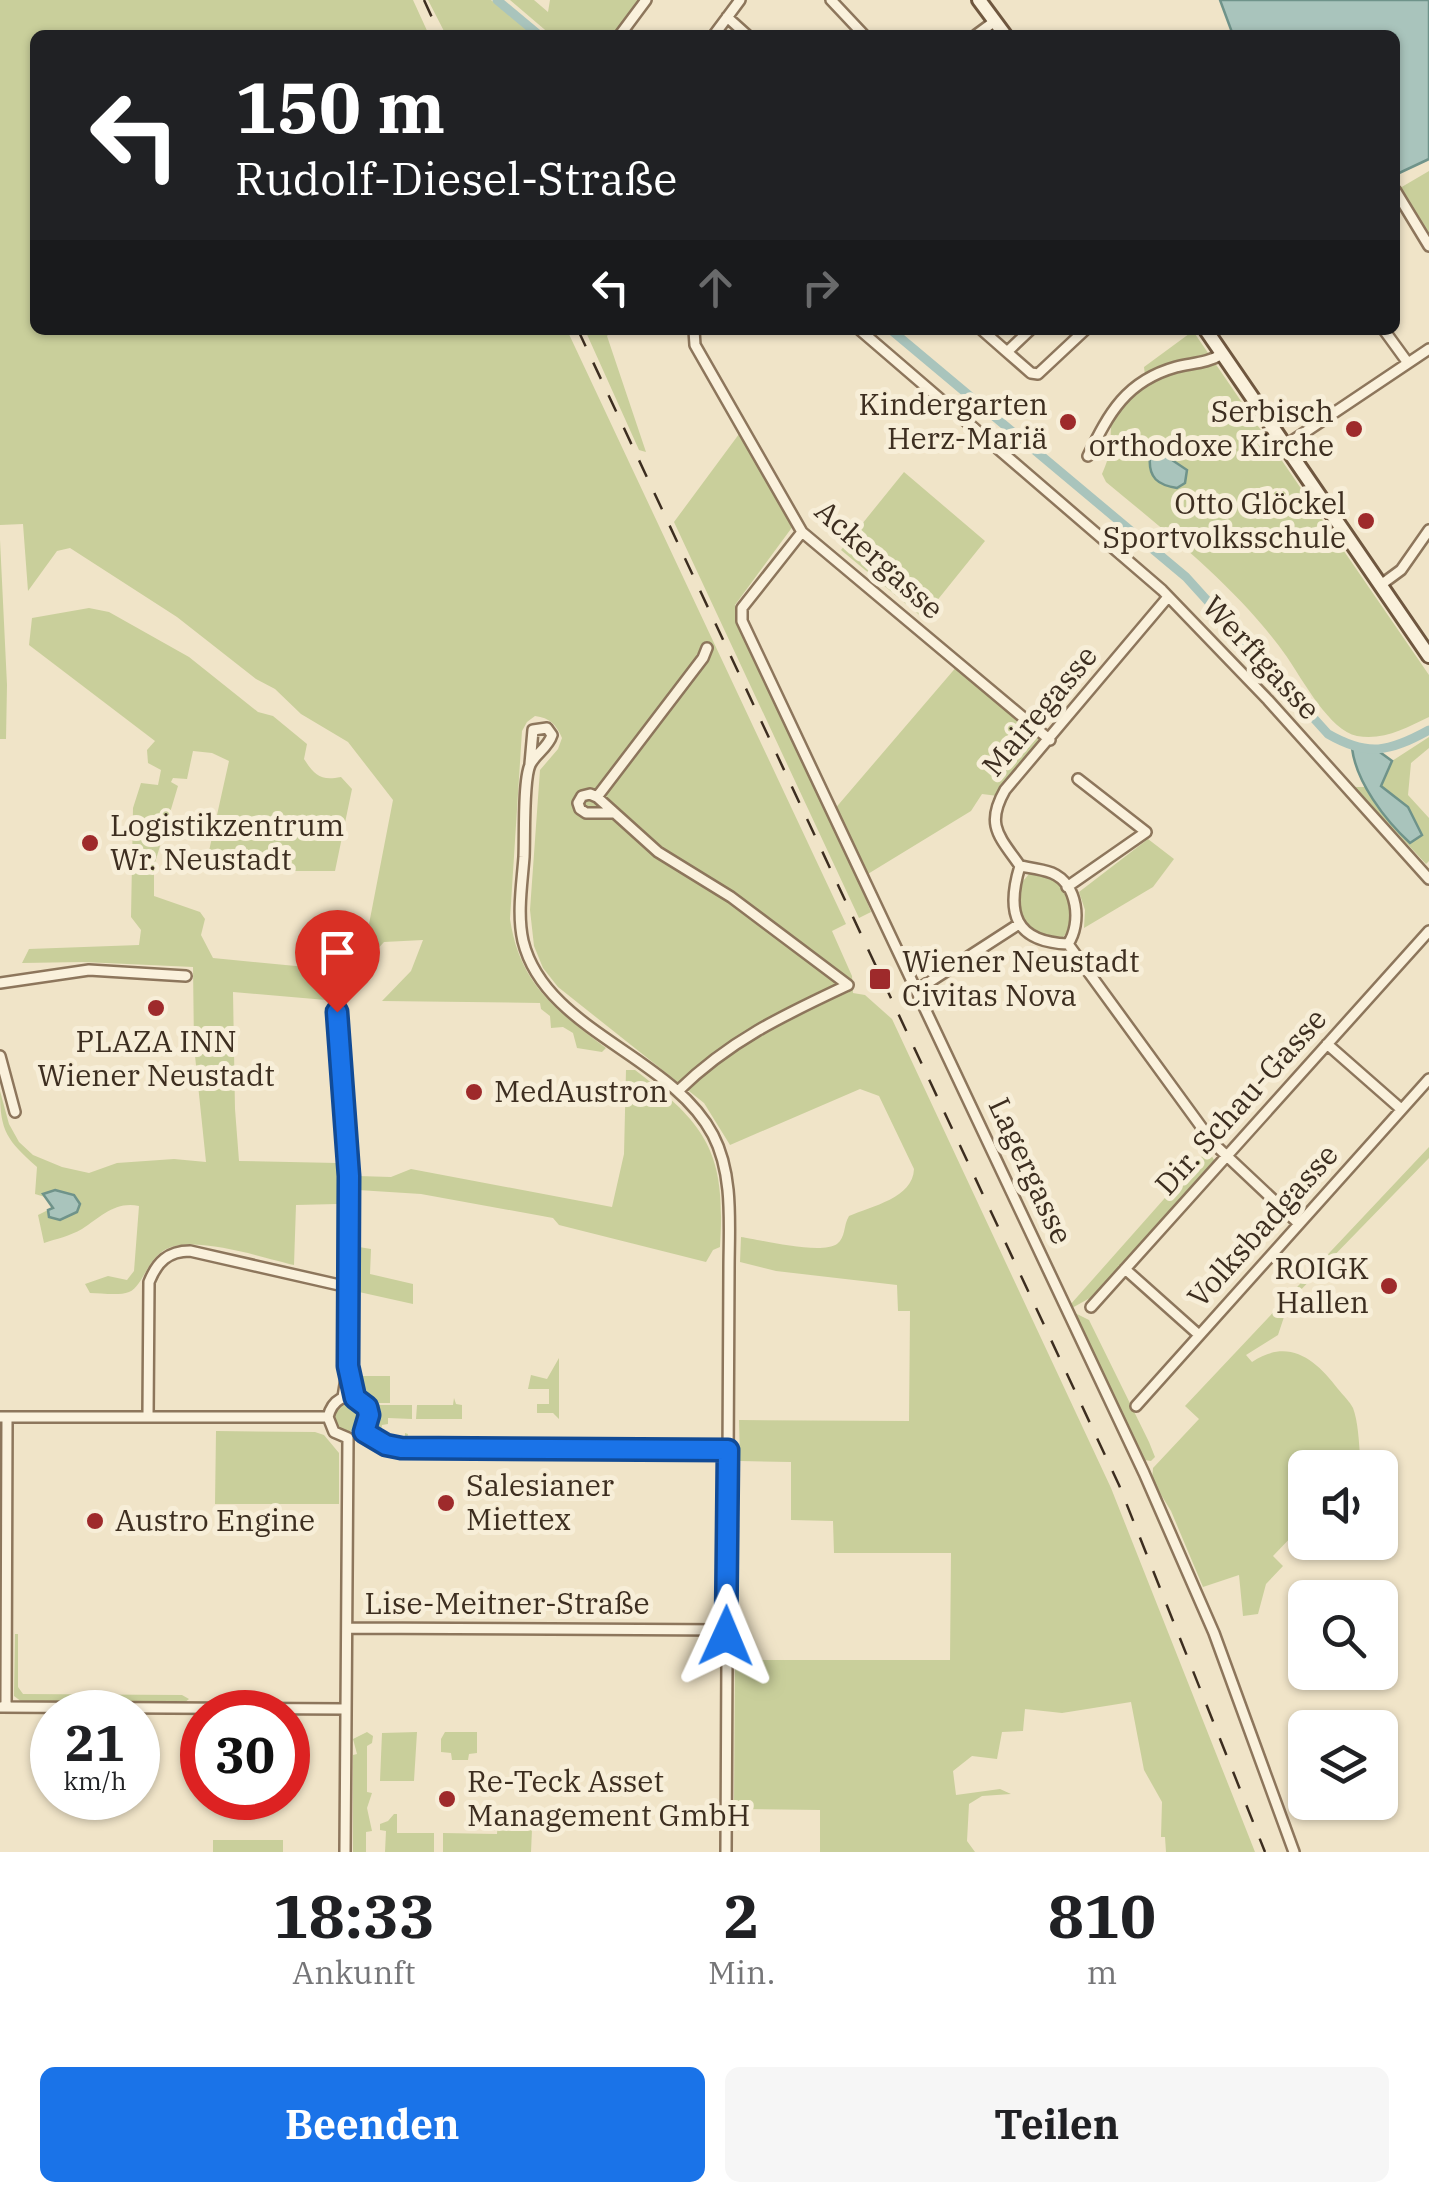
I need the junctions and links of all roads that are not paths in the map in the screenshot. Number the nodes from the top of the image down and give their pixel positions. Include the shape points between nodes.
1 (646, 0) edge
2 (740, 0) edge
3 (831, 0) edge
4 (980, 0) edge
5 (727, 17) junction
6 (995, 21) junction
7 (624, 30) edge
8 (718, 30) edge
9 (741, 30) edge
10 (859, 30) edge
11 (983, 30) edge
12 (1001, 30) edge
13 (1400, 198) edge
14 (1429, 246) edge
15 (694, 335) edge
16 (866, 335) edge
17 (988, 335) edge
18 (1025, 335) edge
19 (1080, 335) edge
20 (1388, 335) edge
21 (1216, 340) edge
22 (1429, 349) edge
23 (1008, 352) junction
24 (1408, 364) junction
25 (1286, 446) junction
26 (1088, 456) dead end
27 (1429, 530) edge
28 (802, 532) junction
29 (1382, 584) junction
30 (1168, 597) junction
31 (706, 648) dead end
32 (1429, 656) edge
33 (1050, 740) junction
34 (530, 764) dead end
35 (1078, 778) dead end
36 (597, 797) junction
37 (612, 812) junction
38 (1020, 866) junction
39 (1429, 880) edge
40 (1068, 887) junction
41 (1020, 924) junction
42 (1429, 931) edge
43 (1068, 944) junction
44 (340, 965) dead end
45 (186, 976) dead end
46 (0, 983) edge
47 (917, 990) junction
48 (1327, 1044) junction
49 (0, 1056) edge
50 (1429, 1079) edge
51 (678, 1091) junction
52 (1401, 1109) junction
53 (15, 1112) dead end
54 (1226, 1157) junction
55 (1298, 1223) junction
56 (1126, 1268) junction
57 (348, 1287) junction
58 (1091, 1307) dead end
59 (1199, 1335) junction
60 (349, 1397) junction
61 (1136, 1406) dead end
62 (148, 1416) junction
63 (3, 1417) edge
64 (328, 1417) junction
65 (364, 1432) junction
66 (348, 1438) junction
67 (728, 1450) junction
68 (347, 1628) junction
69 (726, 1630) junction
70 (3, 1707) edge
71 (346, 1709) junction
72 (345, 1852) edge
73 (726, 1852) edge
74 (1294, 1852) edge

1 - 7 street
2 - 5 street
3 - 10 street
4 - 6 main road
5 - 8 street
5 - 9 street
6 - 11 street
6 - 12 main road
13 - 14 street
15 - 28 street, Ackergasse
16 - 30 street, Werftgasse
17 - 23 street
18 - 23 street
19 - 23 street via 1038,374
20 - 24 street
21 - 25 main road
21 - 26 street via 1204,362 1167,370 1127,394
22 - 24 street
24 - 25 street
25 - 29 main road
27 - 29 street via 1402,570
28 - 33 street, Ackergasse
28 - 47 street, Lagergasse via 742,608 742,620
29 - 32 main road
30 - 33 street, Mairegasse
30 - 39 street, Werftgasse
31 - 36 street
33 - 38 street, Mairegasse via 994,809 994,825
34 - 51 street via 520,918 531,962 556,998
35 - 40 street via 1146,832
36 - 37 street
36 - 37 street via 582,796 580,810
37 - 51 street via 848,985 764,1024
38 - 40 street via 1052,874
38 - 41 street via 1012,902
40 - 43 street via 1076,914
41 - 43 street via 1032,938
41 - 47 street
42 - 48 street, Dir. Schau-Gasse
43 - 54 street
44 - 57 street
45 - 46 street via 89,970
47 - 74 street, Lagergasse via 1214,1633
48 - 52 street
48 - 54 street, Dir. Schau-Gasse
49 - 53 street
50 - 52 street, Volksbadgasse
51 - 67 street via 722,1156 728,1190
52 - 55 street, Volksbadgasse
54 - 55 street
54 - 56 street, Dir. Schau-Gasse
55 - 59 street, Volksbadgasse
56 - 58 street, Dir. Schau-Gasse
56 - 59 street
57 - 60 street
57 - 62 street via 190,1252 166,1257 149,1282
59 - 61 street, Volksbadgasse
60 - 64 street via 332,1404
60 - 65 street via 367,1407
62 - 63 street
62 - 64 street
63 - 70 street
64 - 66 street via 334,1432
65 - 66 street
65 - 67 street via 401,1448
66 - 68 street
67 - 69 street
68 - 69 street, Lise-Meitner-Straße
68 - 71 street
69 - 73 street
70 - 71 street
71 - 72 street

